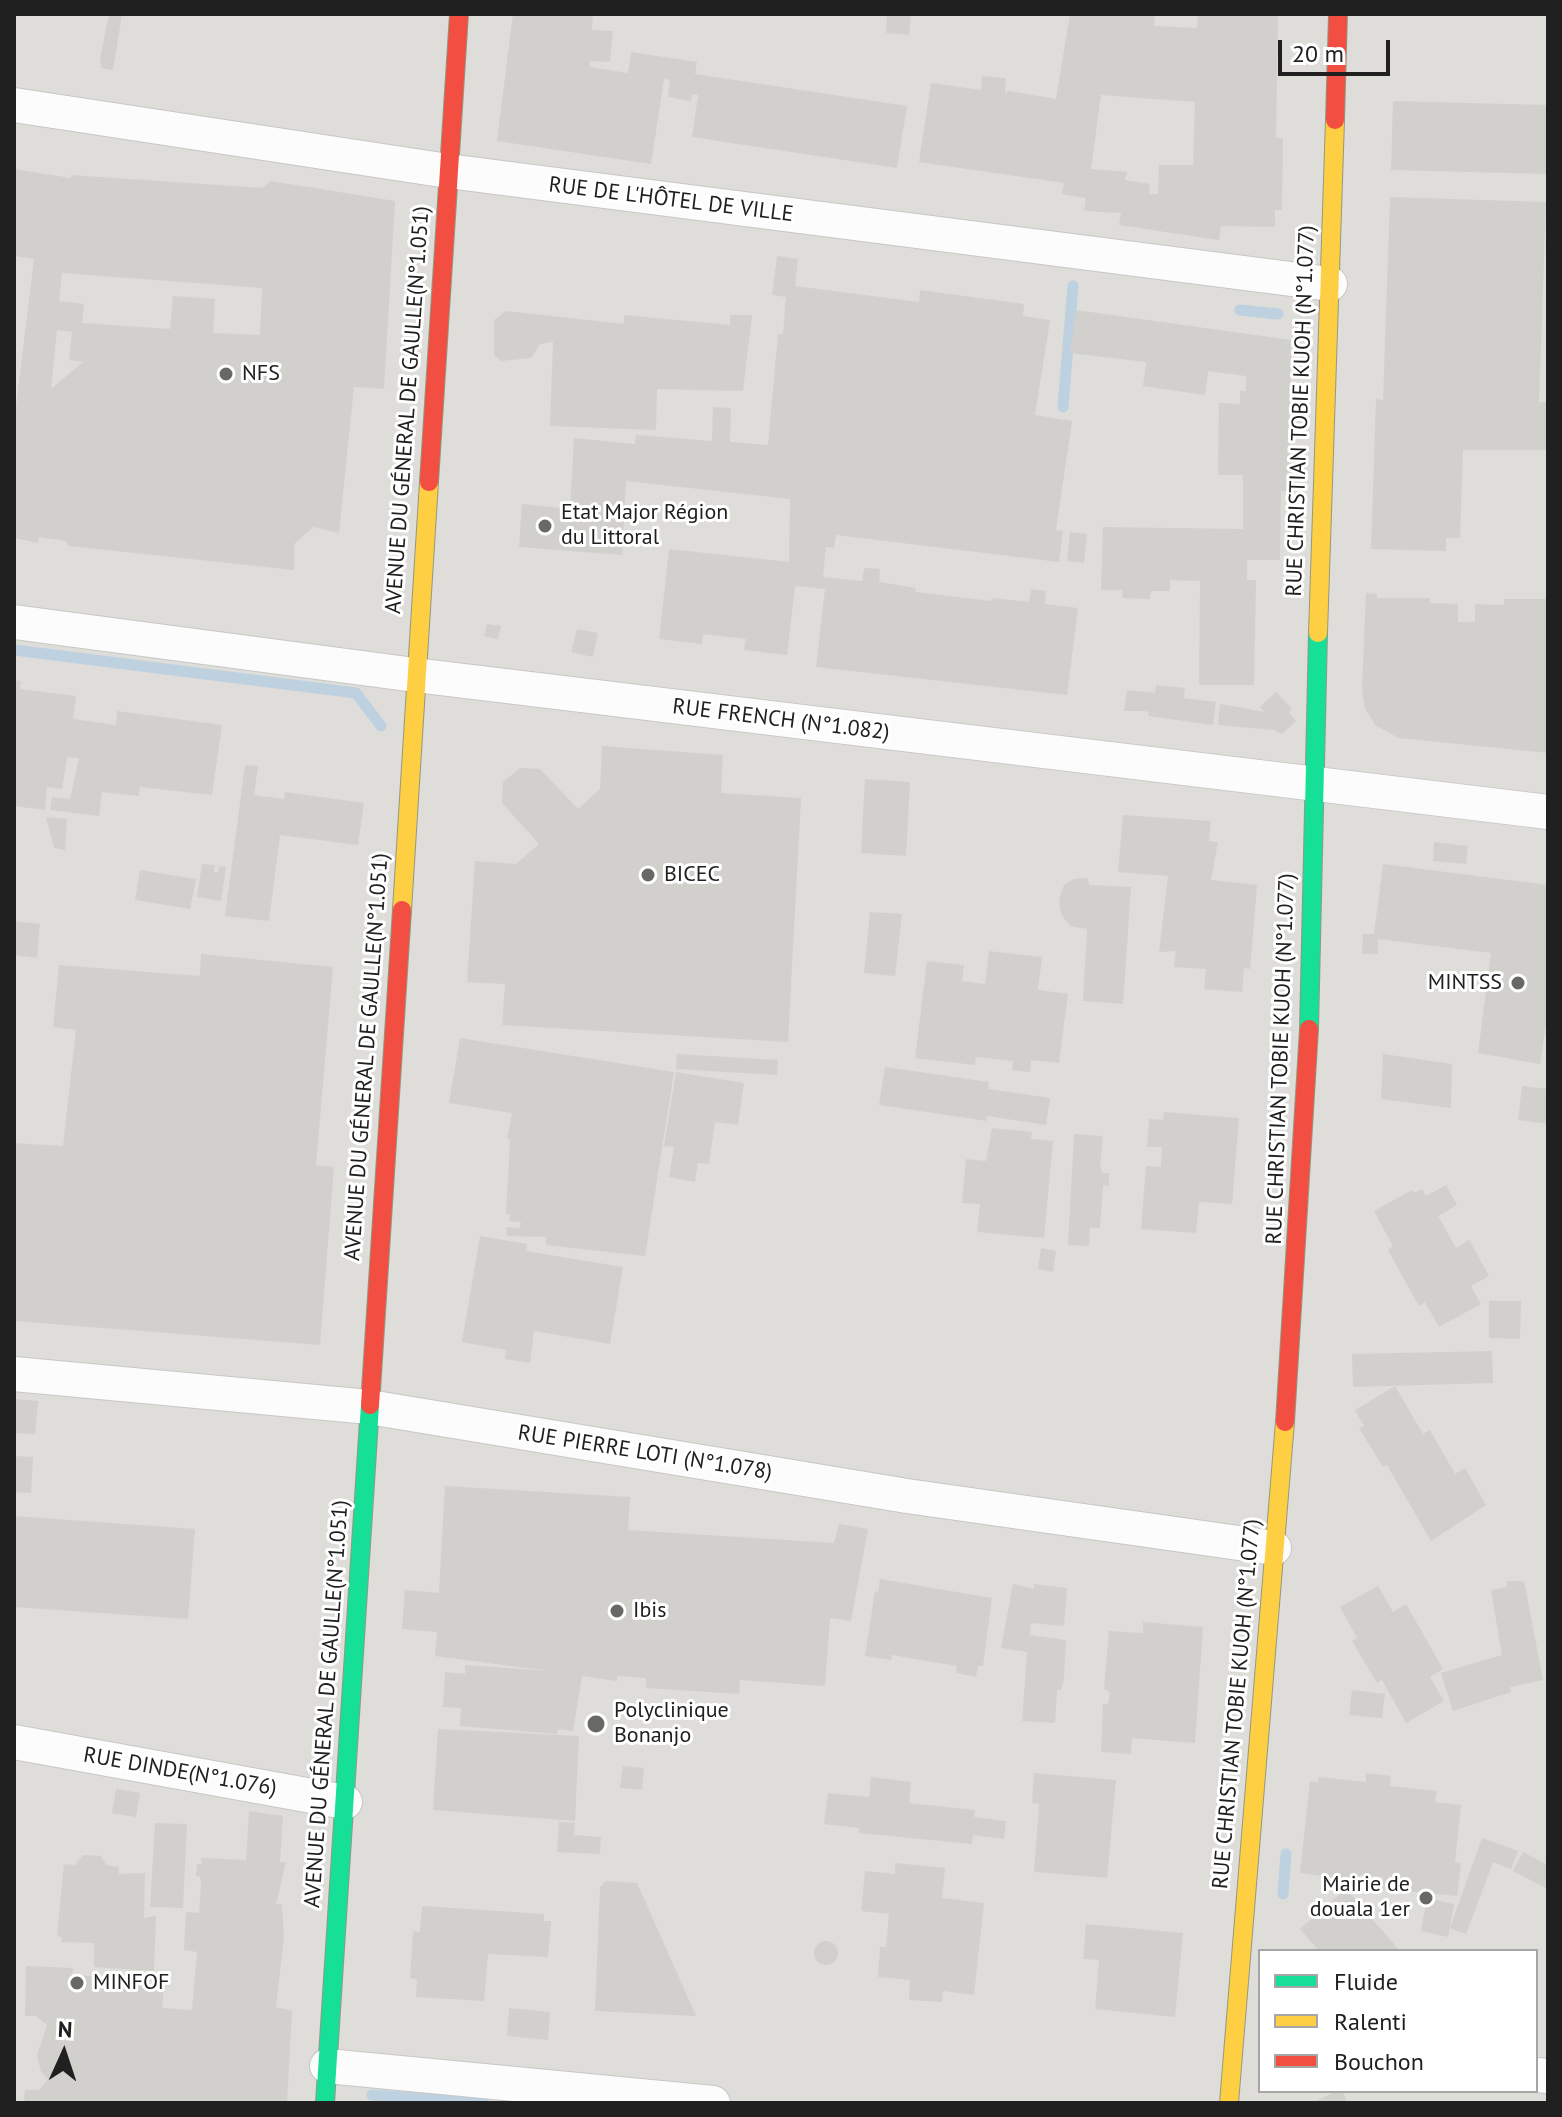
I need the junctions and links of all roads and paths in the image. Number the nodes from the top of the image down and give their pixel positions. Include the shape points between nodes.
1 (459, 14) edge
2 (1338, 14) edge
3 (14, 105) edge
4 (448, 171) junction
5 (1330, 284) junction
6 (14, 622) edge
7 (415, 675) junction
8 (1313, 786) junction
9 (1548, 812) edge
10 (14, 1374) edge
11 (369, 1407) junction
12 (1274, 1548) junction
13 (14, 1742) edge
14 (345, 1802) junction
15 (1247, 2046) edge
16 (327, 2066) junction
17 (325, 2103) edge
18 (713, 2103) edge
19 (1229, 2103) edge

1 - 4 main road, AVENUE DU GÉNERAL DE GAULLE(N°1.051)
2 - 5 main road, RUE CHRISTIAN TOBIE KUOH (N°1.077)
3 - 4 street, RUE DE L'HÔTEL DE VILLE
4 - 5 street, RUE DE L'HÔTEL DE VILLE
4 - 7 main road, AVENUE DU GÉNERAL DE GAULLE(N°1.051)
5 - 8 main road, RUE CHRISTIAN TOBIE KUOH (N°1.077)
6 - 7 street, RUE FRENCH (N°1.082)
7 - 8 street, RUE FRENCH (N°1.082)
7 - 11 main road, AVENUE DU GÉNERAL DE GAULLE(N°1.051)
8 - 9 street, RUE FRENCH (N°1.082)
8 - 12 main road, RUE CHRISTIAN TOBIE KUOH (N°1.077) via 1309,1052
10 - 11 street, RUE PIERRE LOTI (N°1.078)
11 - 12 street, RUE PIERRE LOTI (N°1.078) via 907,1496
11 - 14 main road, AVENUE DU GÉNERAL DE GAULLE(N°1.051)
12 - 15 main road, RUE CHRISTIAN TOBIE KUOH (N°1.077)
13 - 14 street, RUE DINDE(N°1.076)
14 - 16 main road, AVENUE DU GÉNERAL DE GAULLE(N°1.051)
15 - 19 main road, RUE CHRISTIAN TOBIE KUOH (N°1.077)
16 - 17 main road, AVENUE DU GÉNERAL DE GAULLE(N°1.051)
16 - 18 street

